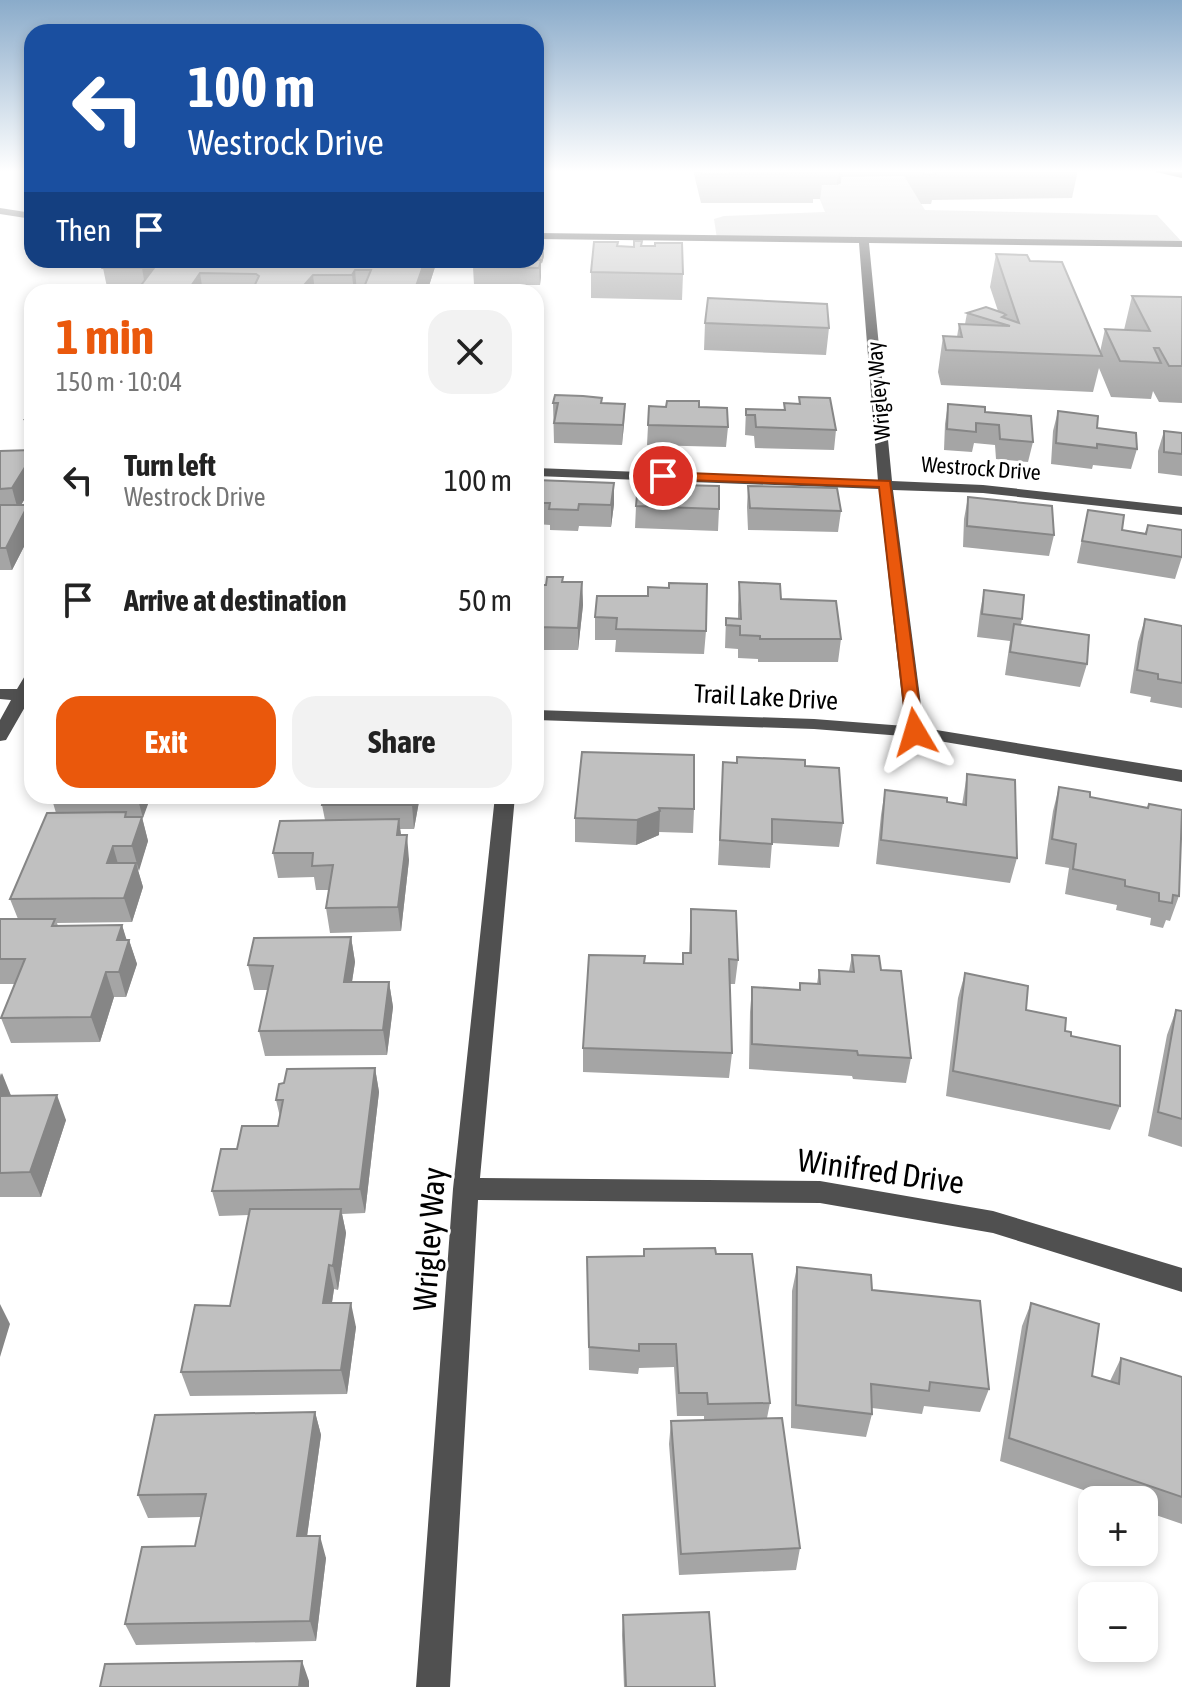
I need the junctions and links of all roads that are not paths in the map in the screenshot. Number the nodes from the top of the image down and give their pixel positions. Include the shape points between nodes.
1 (865, 249) edge
2 (544, 472) edge
3 (885, 484) junction
4 (1182, 511) edge
5 (24, 690) edge
6 (0, 694) edge
7 (24, 697) edge
8 (544, 715) edge
9 (915, 732) junction
10 (0, 736) edge
11 (1182, 776) edge
12 (504, 804) edge
13 (466, 1189) junction
14 (1182, 1280) edge
15 (433, 1687) edge

1 - 3 street, Wrigley Way
2 - 3 street, Westrock Drive
3 - 4 street, Westrock Drive
3 - 9 street, Wrigley Way
5 - 6 street
7 - 10 street
8 - 9 street, Trail Lake Drive
9 - 11 street, Trail Lake Drive
12 - 13 street, Wrigley Way
13 - 14 street, Winifred Drive via 820,1192 993,1222
13 - 15 street, Wrigley Way

